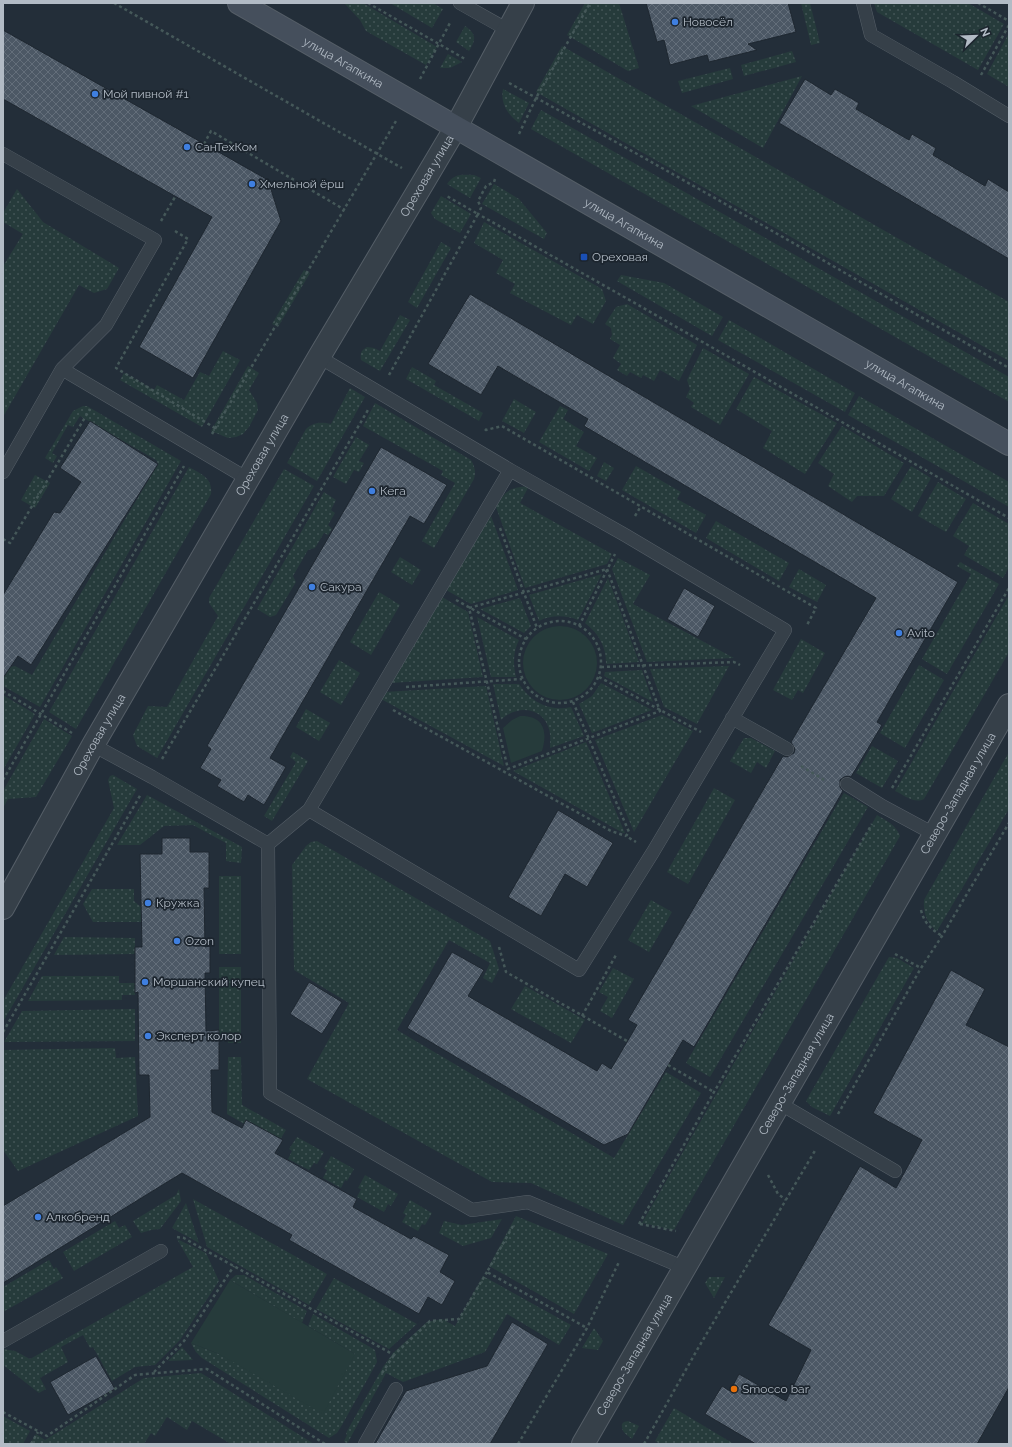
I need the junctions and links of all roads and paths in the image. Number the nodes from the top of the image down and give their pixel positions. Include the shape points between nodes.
1 (114, 3) edge
2 (239, 3) edge
3 (368, 3) edge
4 (460, 3) edge
5 (523, 3) edge
6 (590, 3) edge
7 (863, 3) edge
8 (978, 3) edge
9 (453, 17) dead end
10 (1009, 21) edge
11 (1009, 25) edge
12 (508, 30) junction
13 (439, 44) junction
14 (486, 71) junction
15 (971, 93) junction
16 (536, 98) junction
17 (409, 100) junction
18 (1009, 116) edge
19 (456, 127) junction
20 (204, 144) dead end
21 (3, 154) edge
22 (378, 154) junction
23 (508, 158) junction
24 (175, 197) dead end
25 (345, 210) junction
26 (478, 214) junction
27 (160, 223) dead end
28 (319, 357) junction
29 (116, 368) dead end
30 (1009, 368) edge
31 (62, 369) junction
32 (379, 392) junction
33 (100, 393) junction
34 (1009, 444) edge
35 (201, 452) junction
36 (510, 470) junction
37 (3, 472) edge
38 (248, 479) junction
39 (491, 503) junction
40 (641, 506) dead end
41 (1009, 518) edge
42 (625, 535) junction
43 (3, 539) edge
44 (607, 569) junction
45 (1009, 588) edge
46 (438, 590) junction
47 (524, 593) junction
48 (469, 608) junction
49 (579, 626) junction
50 (537, 628) junction
51 (526, 639) junction
52 (644, 666) junction
53 (601, 667) junction
54 (758, 676) junction
55 (599, 677) junction
56 (522, 679) junction
57 (488, 681) junction
58 (3, 691) edge
59 (378, 694) junction
60 (573, 702) junction
61 (1009, 705) edge
62 (660, 711) junction
63 (41, 713) junction
64 (732, 718) junction
65 (589, 738) junction
66 (718, 741) junction
67 (92, 745) junction
68 (787, 749) dead end
69 (794, 762) dead end
70 (508, 770) junction
71 (152, 777) junction
72 (3, 780) edge
73 (827, 781) dead end
74 (847, 784) dead end
75 (882, 806) junction
76 (309, 810) junction
77 (934, 834) junction
78 (626, 836) junction
79 (268, 844) junction
80 (652, 852) junction
81 (3, 908) edge
82 (497, 940) dead end
83 (3, 1032) edge
84 (627, 1041) dead end
85 (668, 1065) dead end
86 (714, 1092) junction
87 (780, 1103) junction
88 (895, 1171) dead end
89 (515, 1222) dead end
90 (639, 1224) junction
91 (679, 1225) dead end
92 (174, 1237) dead end
93 (628, 1244) junction
94 (162, 1251) dead end
95 (234, 1266) junction
96 (685, 1268) junction
97 (487, 1272) junction
98 (587, 1328) junction
99 (3, 1341) edge
100 (154, 1373) junction
101 (396, 1389) dead end
102 (3, 1412) edge
103 (38, 1432) junction
104 (31, 1444) edge
105 (325, 1444) edge
106 (365, 1444) edge
107 (518, 1444) edge
108 (583, 1444) edge

1 - 22 path
2 - 17 main road, улица Агапкина
3 - 13 path
4 - 12 lane
5 - 12 street, Ореховая улица
6 - 16 path
7 - 15 lane via 871,35
8 - 10 path
9 - 13 path
11 - 15 path
12 - 14 street, Ореховая улица
13 - 14 path
13 - 17 path
14 - 16 path
14 - 19 street, Ореховая улица
15 - 18 lane
16 - 23 path
16 - 30 path via 809,251
17 - 19 main road, улица Агапкина
17 - 22 path
19 - 23 main road, улица Агапкина
19 - 28 street, Ореховая улица
20 - 25 path via 211,131
21 - 31 lane via 155,240 106,325
22 - 25 path
23 - 26 path via 494,182 486,186 478,201 481,208
23 - 34 main road, улица Агапкина
24 - 27 path
25 - 35 path
26 - 32 path
26 - 41 path
28 - 32 lane
28 - 38 street, Ореховая улица
29 - 33 path
31 - 33 lane
31 - 37 lane
32 - 36 lane
32 - 71 path
33 - 35 lane
33 - 43 path via 10,543
35 - 38 lane
35 - 63 path via 185,465
36 - 39 lane
36 - 42 lane
38 - 67 street, Ореховая улица
39 - 46 lane
39 - 47 path
40 - 42 path
42 - 44 path
42 - 54 lane via 785,630
44 - 47 path
44 - 49 path
44 - 52 path
45 - 75 path
46 - 48 path
46 - 59 lane
47 - 48 path
47 - 50 path
48 - 51 path
48 - 57 path
49 - 50 path via 558,621
49 - 53 path via 590,634 598,647
50 - 51 path
51 - 56 path via 518,661
52 - 53 path
52 - 54 path via 734,662
52 - 62 path
53 - 55 path
54 - 64 lane
55 - 60 path via 589,692
55 - 62 path
56 - 57 path
56 - 60 path via 531,692 544,701 560,704
57 - 59 path
57 - 70 path
58 - 63 path
59 - 70 path
59 - 76 lane
60 - 65 path
61 - 77 street, Северо-Западная улица
62 - 65 path
62 - 66 path
63 - 67 path
63 - 72 path
64 - 66 lane
64 - 68 lane
65 - 70 path
65 - 78 path via 629,832
66 - 80 lane
67 - 71 lane
67 - 81 street, Ореховая улица
69 - 73 path
70 - 78 path via 612,831
71 - 79 lane
71 - 83 path
74 - 75 lane
75 - 77 lane
75 - 86 path
76 - 79 lane
76 - 80 lane via 579,970
77 - 87 street, Северо-Западная улица
78 - 80 path
79 - 93 lane via 270,1093 472,1210 528,1202
82 - 84 path via 506,972
85 - 86 path
86 - 90 path
87 - 88 lane
87 - 96 street, Северо-Западная улица
89 - 97 path
90 - 91 path via 675,1232
90 - 93 path
92 - 95 path via 184,1238
93 - 96 lane
93 - 98 path
94 - 99 lane
95 - 97 path via 394,1355 430,1321 459,1319
95 - 100 path via 184,1341
96 - 108 street, Северо-Западная улица
97 - 98 path
98 - 107 path
100 - 103 path via 135,1375 47,1436
100 - 105 path via 207,1369
101 - 106 lane
102 - 103 path
103 - 104 path

